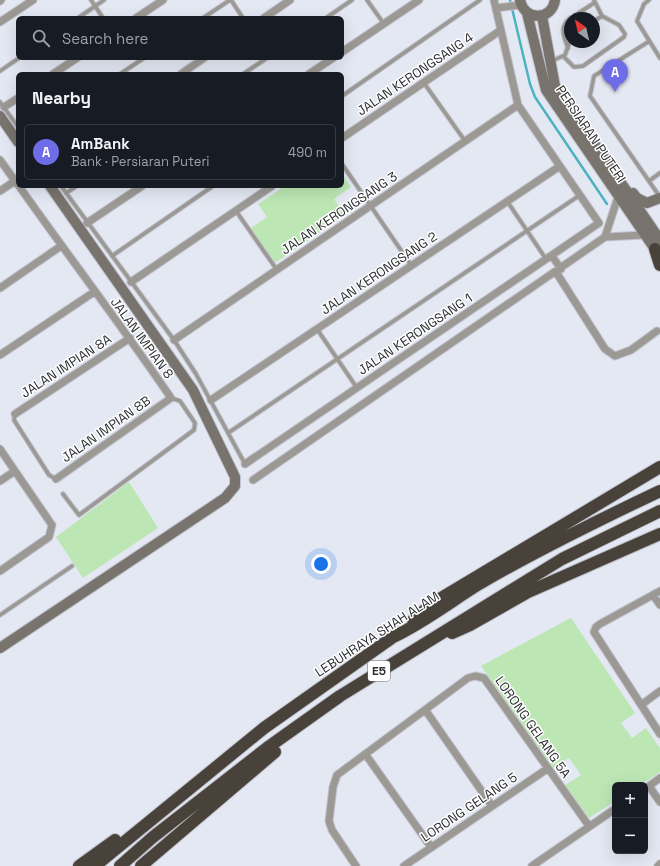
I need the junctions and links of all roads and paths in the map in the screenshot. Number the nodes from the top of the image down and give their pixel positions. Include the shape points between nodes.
1 (33, 0) edge
2 (91, 0) edge
3 (104, 0) edge
4 (163, 0) edge
5 (230, 0) edge
6 (290, 0) edge
7 (352, 0) edge
8 (367, 0) edge
9 (419, 0) edge
10 (480, 0) edge
11 (494, 0) edge
12 (555, 0) edge
13 (649, 0) edge
14 (594, 1) edge
15 (519, 3) edge
16 (95, 6) junction
17 (496, 8) junction
18 (578, 12) edge
19 (527, 13) junction
20 (81, 16) edge
21 (102, 16) edge
22 (139, 16) edge
23 (206, 16) edge
24 (242, 16) edge
25 (267, 16) edge
26 (329, 16) edge
27 (542, 16) junction
28 (602, 16) joint
29 (0, 22) edge
30 (384, 24) junction
31 (564, 24) edge
32 (501, 30) junction
33 (564, 35) edge
34 (648, 42) junction
35 (568, 48) edge
36 (344, 51) edge
37 (563, 56) junction
38 (660, 58) edge
39 (16, 60) edge
40 (74, 60) edge
41 (141, 60) edge
42 (201, 60) edge
43 (264, 60) edge
44 (330, 60) edge
45 (551, 62) junction
46 (0, 71) edge
47 (56, 72) edge
48 (123, 72) edge
49 (184, 72) edge
50 (246, 72) edge
51 (312, 72) edge
52 (424, 83) junction
53 (344, 95) edge
54 (16, 99) edge
55 (518, 105) junction
56 (1, 108) edge
57 (16, 124) edge
58 (344, 137) edge
59 (16, 138) edge
60 (465, 141) junction
61 (0, 160) edge
62 (606, 160) junction
63 (560, 166) junction
64 (344, 167) edge
65 (660, 173) edge
66 (649, 181) junction
67 (16, 183) edge
68 (16, 184) edge
69 (20, 188) edge
70 (51, 188) edge
71 (62, 188) edge
72 (74, 188) edge
73 (139, 188) edge
74 (210, 188) edge
75 (269, 188) edge
76 (0, 191) edge
77 (66, 194) junction
78 (580, 194) junction
79 (618, 197) junction
80 (660, 198) edge
81 (507, 201) junction
82 (370, 206) junction
83 (236, 211) junction
84 (87, 223) junction
85 (527, 231) junction
86 (644, 235) junction
87 (605, 237) junction
88 (658, 245) edge
89 (62, 246) junction
90 (112, 256) junction
91 (549, 258) junction
92 (660, 264) edge
93 (411, 265) junction
94 (277, 270) junction
95 (558, 270) junction
96 (131, 282) junction
97 (0, 288) edge
98 (94, 292) junction
99 (316, 329) junction
100 (657, 331) dead end
101 (130, 338) junction
102 (174, 340) junction
103 (0, 355) edge
104 (337, 359) junction
105 (356, 388) junction
106 (171, 398) junction
107 (211, 400) junction
108 (15, 414) joint
109 (228, 432) junction
110 (0, 449) edge
111 (245, 464) joint
112 (660, 467) edge
113 (15, 471) junction
114 (56, 479) joint
115 (253, 480) dead end
116 (0, 481) edge
117 (660, 491) edge
118 (63, 494) dead end
119 (660, 511) edge
120 (660, 534) edge
121 (72, 566) dead end
122 (0, 571) edge
123 (657, 593) edge
124 (660, 605) edge
125 (0, 615) edge
126 (393, 637) junction
127 (420, 645) junction
128 (0, 648) edge
129 (660, 691) edge
130 (340, 696) junction
131 (641, 705) junction
132 (426, 711) junction
133 (660, 734) edge
134 (366, 755) junction
135 (547, 769) junction
136 (202, 777) junction
137 (660, 778) edge
138 (648, 786) edge
139 (648, 788) edge
140 (660, 802) edge
141 (492, 806) junction
142 (612, 811) edge
143 (589, 826) junction
144 (431, 847) junction
145 (79, 866) edge
146 (95, 866) edge
147 (120, 866) edge
148 (141, 866) edge
149 (356, 866) edge
150 (404, 866) edge
151 (532, 866) edge

1 - 29 street
2 - 16 lane
3 - 16 lane
4 - 22 street
5 - 23 lane
5 - 24 lane
6 - 25 street
7 - 26 lane
8 - 30 lane
9 - 30 street
10 - 53 lane
11 - 17 street
12 - 27 street via 551,11
13 - 34 lane via 644,4 637,20
14 - 18 lane
14 - 28 lane
15 - 17 street
15 - 19 street
16 - 20 lane
16 - 21 lane
17 - 32 street
19 - 27 street
19 - 79 street, PERSIARAN PUTERI via 546,90
27 - 45 street, PERSIARAN PUTERI
28 - 37 lane via 619,25 625,34 624,37 583,66 574,67
30 - 36 street
31 - 33 lane
32 - 52 street, JALAN KERONGSANG 4
32 - 55 street
34 - 38 lane
34 - 66 lane via 594,76 590,96
35 - 37 lane
37 - 45 lane
39 - 46 lane
40 - 47 street
41 - 48 lane
42 - 49 street
43 - 50 lane
44 - 51 street
45 - 62 street, PERSIARAN PUTERI via 556,86
52 - 58 street, JALAN KERONGSANG 4
52 - 60 lane
54 - 56 street
55 - 60 street, JALAN KERONGSANG 3
55 - 63 street
56 - 57 lane
56 - 59 street
60 - 82 street, JALAN KERONGSANG 3
61 - 67 street, JALAN IMPIAN 8
62 - 80 street via 637,198 647,203
62 - 88 street, PERSIARAN PUTERI
63 - 78 street
63 - 81 street, JALAN KERONGSANG 2
64 - 82 lane
65 - 66 lane
66 - 80 lane
68 - 76 street
69 - 89 street, JALAN IMPIAN 8
70 - 128 street via 193,390 235,477 235,486 225,498
71 - 77 lane
72 - 77 lane
73 - 84 street
74 - 90 lane
75 - 83 street
77 - 84 lane
78 - 85 lane
78 - 91 street, JALAN KERONGSANG 1 via 599,223
79 - 86 street, PERSIARAN PUTERI
79 - 87 street
80 - 88 street via 651,209 650,215
81 - 85 lane
81 - 93 street, JALAN KERONGSANG 2
82 - 93 lane
82 - 94 street, JALAN KERONGSANG 3
83 - 94 lane
83 - 96 street
84 - 90 lane
85 - 91 lane
85 - 104 lane
86 - 87 street
86 - 88 street, PERSIARAN PUTERI
87 - 95 street
88 - 92 highway
89 - 97 street
89 - 98 street, JALAN IMPIAN 8
90 - 96 lane
91 - 95 street
91 - 105 street, JALAN KERONGSANG 1
93 - 99 street, JALAN KERONGSANG 2
94 - 102 street, JALAN KERONGSANG 3
95 - 100 street via 605,349 615,356 631,350
95 - 115 street
96 - 102 lane
98 - 101 street, JALAN IMPIAN 8
98 - 103 street
99 - 104 lane
99 - 107 street, JALAN KERONGSANG 2
101 - 106 street, JALAN IMPIAN 8
101 - 108 street, JALAN IMPIAN 8A
102 - 107 lane
104 - 105 lane
104 - 109 lane
105 - 111 street, JALAN KERONGSANG 1
106 - 114 street, JALAN IMPIAN 8B
106 - 118 lane via 180,402 195,423 194,430 79,515
107 - 109 lane
108 - 114 lane via 14,420 49,475
109 - 111 lane
110 - 113 street
112 - 126 highway via 433,602
113 - 116 street
113 - 122 street via 52,525 49,537
117 - 126 highway, LEBUHRAYA SHAH ALAM / E5 via 485,581
119 - 127 highway, E5 via 562,558
120 - 127 highway via 528,592 470,625
121 - 125 lane
123 - 124 street
123 - 131 street via 600,624 594,630
126 - 136 highway, LEBUHRAYA SHAH ALAM / E5 via 264,728
127 - 130 highway, E5
129 - 131 street
130 - 147 highway, E5 via 268,748 153,837
130 - 148 highway
131 - 133 street
132 - 134 street
132 - 135 street, LORONG GELANG 5A via 468,678 484,678
132 - 141 street
134 - 144 street
134 - 149 street via 344,769 334,781 329,821 332,830
135 - 141 street, LORONG GELANG 5
135 - 143 street, LORONG GELANG 5A
136 - 145 highway
136 - 146 highway, LEBUHRAYA SHAH ALAM / E5
137 - 138 street
139 - 140 street
141 - 144 street, LORONG GELANG 5
142 - 143 street
143 - 151 street
144 - 150 street, LORONG GELANG 5

